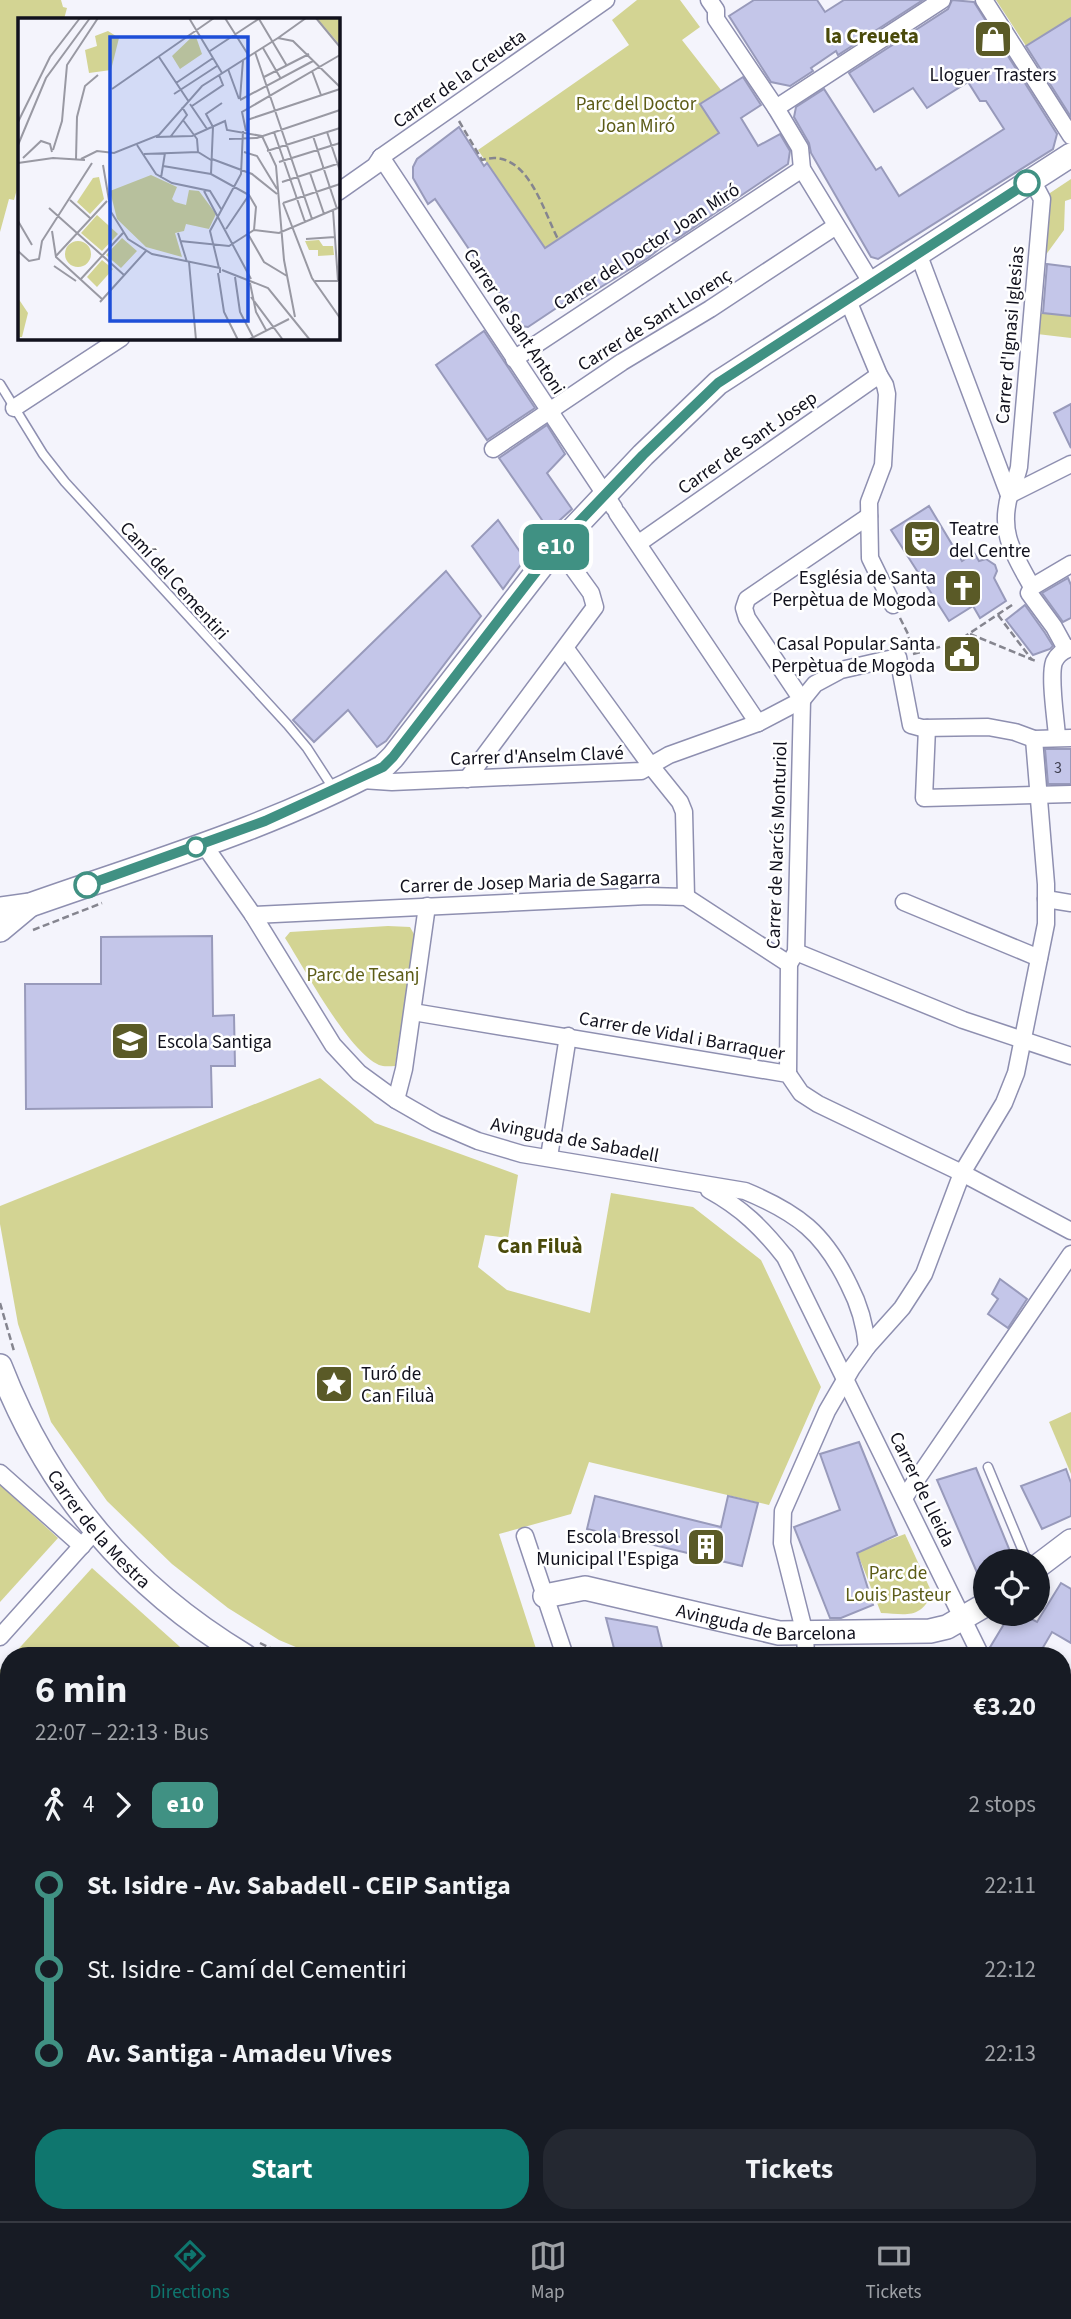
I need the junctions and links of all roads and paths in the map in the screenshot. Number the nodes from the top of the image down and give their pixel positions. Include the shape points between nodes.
1 (606, 0) edge
2 (709, 0) edge
3 (942, 0) edge
4 (984, 0) edge
5 (776, 108) junction
6 (452, 109) junction
7 (1071, 136) edge
8 (1071, 155) edge
9 (381, 157) junction
10 (802, 169) junction
11 (1032, 180) junction
12 (340, 191) edge
13 (836, 226) junction
14 (558, 239) dead end
15 (918, 253) junction
16 (871, 282) junction
17 (847, 298) junction
18 (118, 340) edge
19 (514, 359) junction
20 (879, 375) junction
21 (0, 384) edge
22 (14, 408) junction
23 (549, 411) junction
24 (493, 449) dead end
25 (1071, 464) edge
26 (1010, 495) junction
27 (612, 505) junction
28 (869, 516) junction
29 (639, 543) junction
30 (556, 546) junction
31 (1071, 564) edge
32 (1030, 590) junction
33 (893, 605) joint
34 (998, 615) junction
35 (970, 634) junction
36 (1068, 648) edge
37 (566, 649) junction
38 (1034, 662) junction
39 (1054, 664) junction
40 (802, 700) junction
41 (758, 723) junction
42 (927, 728) junction
43 (1064, 738) edge
44 (1034, 739) junction
45 (651, 766) junction
46 (467, 779) junction
47 (359, 780) junction
48 (335, 790) junction
49 (1071, 794) edge
50 (1039, 796) junction
51 (204, 845) junction
52 (686, 897) junction
53 (1046, 899) junction
54 (106, 901) dead end
55 (904, 902) dead end
56 (1071, 903) edge
57 (30, 905) junction
58 (427, 906) junction
59 (0, 909) edge
60 (253, 915) junction
61 (0, 930) edge
62 (33, 930) dead end
63 (793, 958) junction
64 (1039, 958) junction
65 (413, 1012) junction
66 (568, 1036) junction
67 (1023, 1040) junction
68 (1071, 1056) edge
69 (788, 1074) junction
70 (396, 1100) junction
71 (550, 1157) junction
72 (962, 1173) junction
73 (698, 1184) junction
74 (1071, 1231) edge
75 (1071, 1254) edge
76 (0, 1303) edge
77 (867, 1347) junction
78 (8, 1363) edge
79 (846, 1378) junction
80 (988, 1467) dead end
81 (0, 1473) edge
82 (904, 1498) junction
83 (525, 1536) dead end
84 (88, 1539) junction
85 (1071, 1541) edge
86 (1022, 1549) edge
87 (1050, 1557) edge
88 (545, 1596) junction
89 (973, 1613) edge
90 (963, 1619) junction
91 (0, 1637) edge
92 (805, 1645) edge
93 (249, 1647) edge
94 (562, 1647) edge
95 (977, 1647) edge

1 - 6 street, Carrer de la Creueta
2 - 5 street via 716,19
3 - 5 street
4 - 7 street
5 - 10 street via 800,148
6 - 9 street, Carrer de la Creueta
6 - 14 path via 482,160 506,160 527,177 543,200
8 - 11 main road
9 - 12 street, Carrer de la Creueta
9 - 19 street, Carrer de Sant Antoni
10 - 13 street
10 - 19 street, Carrer del Doctor Joan Miró
11 - 15 main road
11 - 26 street, Carrer d'Ignasi Iglesias via 1042,199 1018,467
13 - 16 street
13 - 23 street, Carrer de Sant Llorenç
15 - 16 main road
15 - 26 street
16 - 17 main road
17 - 20 street
17 - 27 main road via 718,383
18 - 22 street
19 - 23 street, Carrer de Sant Antoni
20 - 28 street via 887,394 883,465 869,502
20 - 29 street, Carrer de Sant Josep
21 - 22 lane, Camí del Cementiri
22 - 48 lane, Camí del Cementiri via 65,482 286,723
23 - 24 street, Carrer de Sant Llorenç
23 - 27 street, Carrer de Sant Antoni
25 - 26 street
26 - 32 street via 1007,542
27 - 29 street, Carrer de Sant Antoni
27 - 30 main road
28 - 33 street via 870,558
28 - 40 street via 747,599 747,618
29 - 41 street, Carrer de Sant Antoni
30 - 37 street via 595,601
30 - 47 main road via 393,757
31 - 32 street
32 - 34 path
32 - 36 street
33 - 35 path via 908,634 912,654 955,643
34 - 35 path
34 - 38 path
35 - 38 path
36 - 39 street
37 - 45 street
37 - 46 street
38 - 39 path
39 - 43 street
40 - 41 street, Carrer d'Anselm Clavé
40 - 42 street, Carrer d'Anselm Clavé via 815,684 841,670 898,657 911,725
40 - 63 street, Carrer de Narcís Monturiol
41 - 45 street, Carrer d'Anselm Clavé
42 - 44 street via 988,727
42 - 50 street via 924,798
43 - 44 street
44 - 50 street
45 - 46 street, Carrer d'Anselm Clavé via 629,774
45 - 52 street via 684,811
46 - 47 street, Carrer d'Anselm Clavé
47 - 48 main road
48 - 51 main road
49 - 50 street
50 - 53 street
51 - 57 main road
51 - 60 street, Avinguda de Sabadell
52 - 58 street, Carrer de Josep Maria de Sagarra
52 - 63 street, Carrer de Josep Maria de Sagarra
53 - 56 street
53 - 64 street
54 - 62 path
55 - 64 street
57 - 59 main road
57 - 61 main road
58 - 60 street, Carrer de Josep Maria de Sagarra
58 - 65 street
60 - 70 street, Avinguda de Sabadell via 333,1045 359,1073
63 - 67 street, Carrer de Josep Maria de Sagarra
63 - 69 street, Carrer de Narcís Monturiol
64 - 67 street
65 - 66 street, Carrer de Vidal i Barraquer
65 - 70 street
66 - 69 street, Carrer de Vidal i Barraquer
66 - 71 street
67 - 68 street, Carrer de Josep Maria de Sagarra
67 - 72 street via 1004,1103
69 - 72 street, Carrer de Vidal i Barraquer via 801,1093 818,1104
70 - 71 street, Avinguda de Sabadell via 478,1141
71 - 73 street, Avinguda de Sabadell
72 - 74 street, Carrer de Vidal i Barraquer
72 - 77 street via 924,1274 902,1308
73 - 77 street, Avinguda de Sabadell via 745,1191 776,1204 807,1225 840,1266 865,1324
73 - 79 street, Avinguda de Sabadell via 760,1226 785,1257
75 - 82 street
76 - 78 path
77 - 79 street
78 - 84 main road, Carrer de la Mestra via 28,1431
79 - 82 street, Carrer de Lleida
79 - 92 street via 827,1411 781,1521
80 - 86 lane
81 - 84 street
82 - 90 street, Carrer de Lleida
83 - 88 street
84 - 91 street
84 - 93 main road, Carrer de la Mestra via 184,1615
85 - 87 main road
88 - 92 main road, Avinguda de Barcelona via 585,1588 779,1633
88 - 94 street
89 - 90 main road, Avinguda de Barcelona
90 - 92 main road, Avinguda de Barcelona via 930,1631
90 - 95 street, Carrer de Lleida

